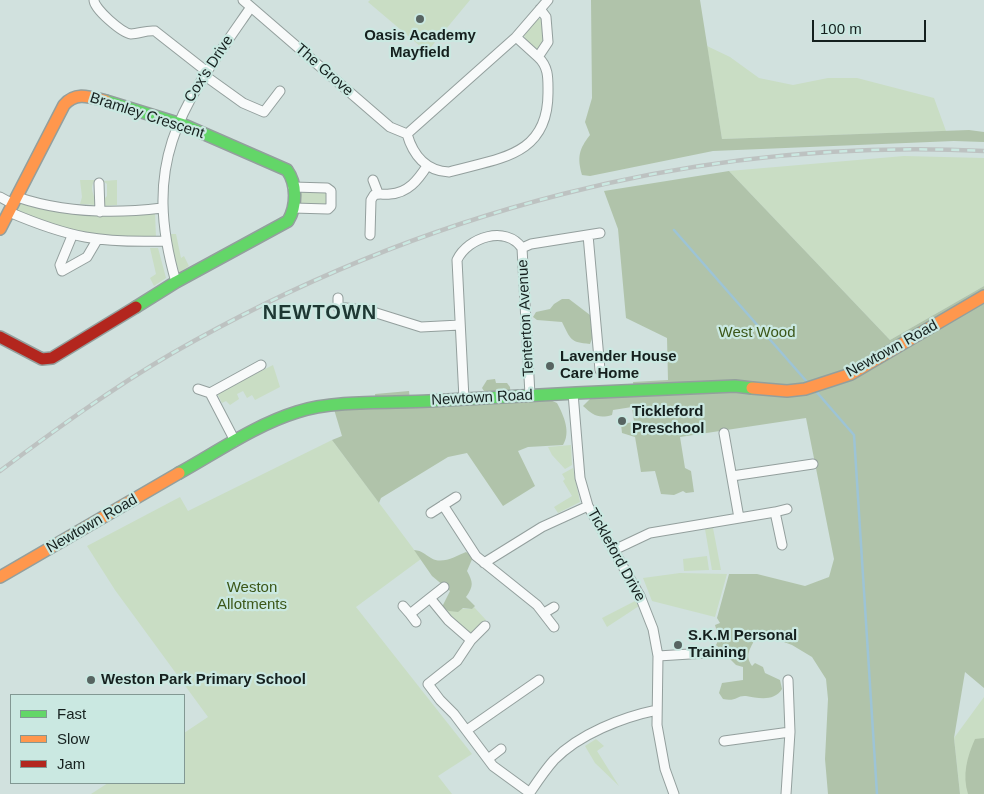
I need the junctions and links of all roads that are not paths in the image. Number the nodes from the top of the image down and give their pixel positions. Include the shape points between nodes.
1 (94, 0) edge
2 (243, 0) edge
3 (548, 0) edge
4 (251, 7) junction
5 (540, 9) junction
6 (516, 37) junction
7 (538, 57) junction
8 (205, 73) junction
9 (280, 91) dead end
10 (178, 123) junction
11 (407, 134) junction
12 (428, 166) junction
13 (374, 180) dead end
14 (99, 183) dead end
15 (293, 187) junction
16 (378, 193) junction
17 (0, 197) edge
18 (13, 205) junction
19 (162, 208) junction
20 (293, 208) junction
21 (100, 212) junction
22 (0, 229) edge
23 (600, 233) dead end
24 (370, 235) dead end
25 (588, 235) junction
26 (72, 236) junction
27 (97, 240) junction
28 (165, 242) junction
29 (522, 248) junction
30 (176, 282) junction
31 (984, 296) edge
32 (338, 298) dead end
33 (460, 325) junction
34 (0, 337) edge
35 (261, 365) dead end
36 (600, 370) dead end
37 (198, 389) dead end
38 (210, 393) junction
39 (573, 393) junction
40 (530, 395) junction
41 (464, 399) junction
42 (724, 433) dead end
43 (235, 441) junction
44 (813, 464) dead end
45 (732, 476) junction
46 (456, 497) dead end
47 (442, 505) junction
48 (588, 506) junction
49 (788, 509) dead end
50 (776, 512) junction
51 (431, 513) dead end
52 (740, 518) junction
53 (782, 545) dead end
54 (614, 550) junction
55 (484, 563) junction
56 (0, 578) edge
57 (444, 587) dead end
58 (430, 598) junction
59 (403, 606) dead end
60 (554, 607) dead end
61 (544, 613) junction
62 (410, 614) junction
63 (416, 622) dead end
64 (485, 626) dead end
65 (554, 627) dead end
66 (471, 640) junction
67 (706, 653) dead end
68 (658, 656) junction
69 (539, 680) dead end
70 (788, 680) dead end
71 (657, 710) junction
72 (467, 730) junction
73 (600, 730) junction
74 (790, 732) junction
75 (606, 739) dead end
76 (724, 741) dead end
77 (501, 750) dead end
78 (488, 759) junction
79 (530, 794) edge
80 (674, 794) edge
81 (786, 794) edge

1 - 8 street via 98,10 123,31 132,34 155,31
2 - 4 street, The Grove
3 - 5 street
4 - 8 street, Cox's Drive
4 - 11 street, The Grove via 390,127
5 - 6 street
5 - 7 street via 546,17 548,42
6 - 7 street
6 - 11 street
7 - 12 street via 547,69 548,106 543,125 534,140 513,154 449,172
8 - 9 street via 243,103 264,112
8 - 10 street, Cox's Drive
10 - 15 street, Bramley Crescent via 287,170
10 - 18 street, Bramley Crescent via 87,96 70,98
10 - 19 street, Cox's Drive via 167,163
11 - 12 street via 413,152
12 - 16 street via 405,190
13 - 16 street
14 - 21 street
15 - 20 street
15 - 20 street via 331,190 328,209
16 - 24 street via 371,200
17 - 18 street
18 - 21 street
18 - 22 street, Bramley Crescent
18 - 26 street
19 - 21 street
19 - 28 street, Cox's Drive
20 - 30 street via 288,221
23 - 25 street
25 - 29 street
25 - 36 street
26 - 27 street
26 - 27 street via 60,265 62,272 87,257
27 - 28 street
28 - 30 street, Cox's Drive
29 - 33 street, Tenterton Avenue via 511,238 497,235 468,245 461,252 458,260
29 - 40 street, Tenterton Avenue
30 - 34 street via 49,360 42,360
31 - 39 street, Newtown Road via 851,374 805,389 787,391 735,386
32 - 33 street via 338,307 370,311 413,326
33 - 41 street, Tenterton Avenue
35 - 38 street
37 - 38 street
38 - 43 street
39 - 40 street, Newtown Road
39 - 48 street, Tickleford Drive via 580,478
40 - 41 street, Newtown Road
41 - 43 street, Newtown Road via 320,407 282,417
42 - 45 street
43 - 56 street, Newtown Road
44 - 45 street
45 - 52 street
46 - 47 street
47 - 51 street
47 - 55 street
48 - 54 street, Tickleford Drive
48 - 55 street via 542,527
49 - 50 street
50 - 52 street
50 - 53 street
52 - 54 street via 650,533
54 - 68 street, Tickleford Drive via 644,604
55 - 61 street
57 - 58 street
58 - 62 street
58 - 66 street
59 - 62 street
60 - 61 street
61 - 65 street
62 - 63 street
64 - 66 street
66 - 72 street via 457,661 428,684
67 - 68 street
68 - 71 street, Tickleford Drive
69 - 72 street
70 - 74 street
71 - 73 street via 629,715
71 - 80 street, Tickleford Drive via 665,769
72 - 78 street
73 - 75 street
73 - 79 street via 556,759
74 - 76 street
74 - 81 street
77 - 78 street
78 - 79 street via 499,772

